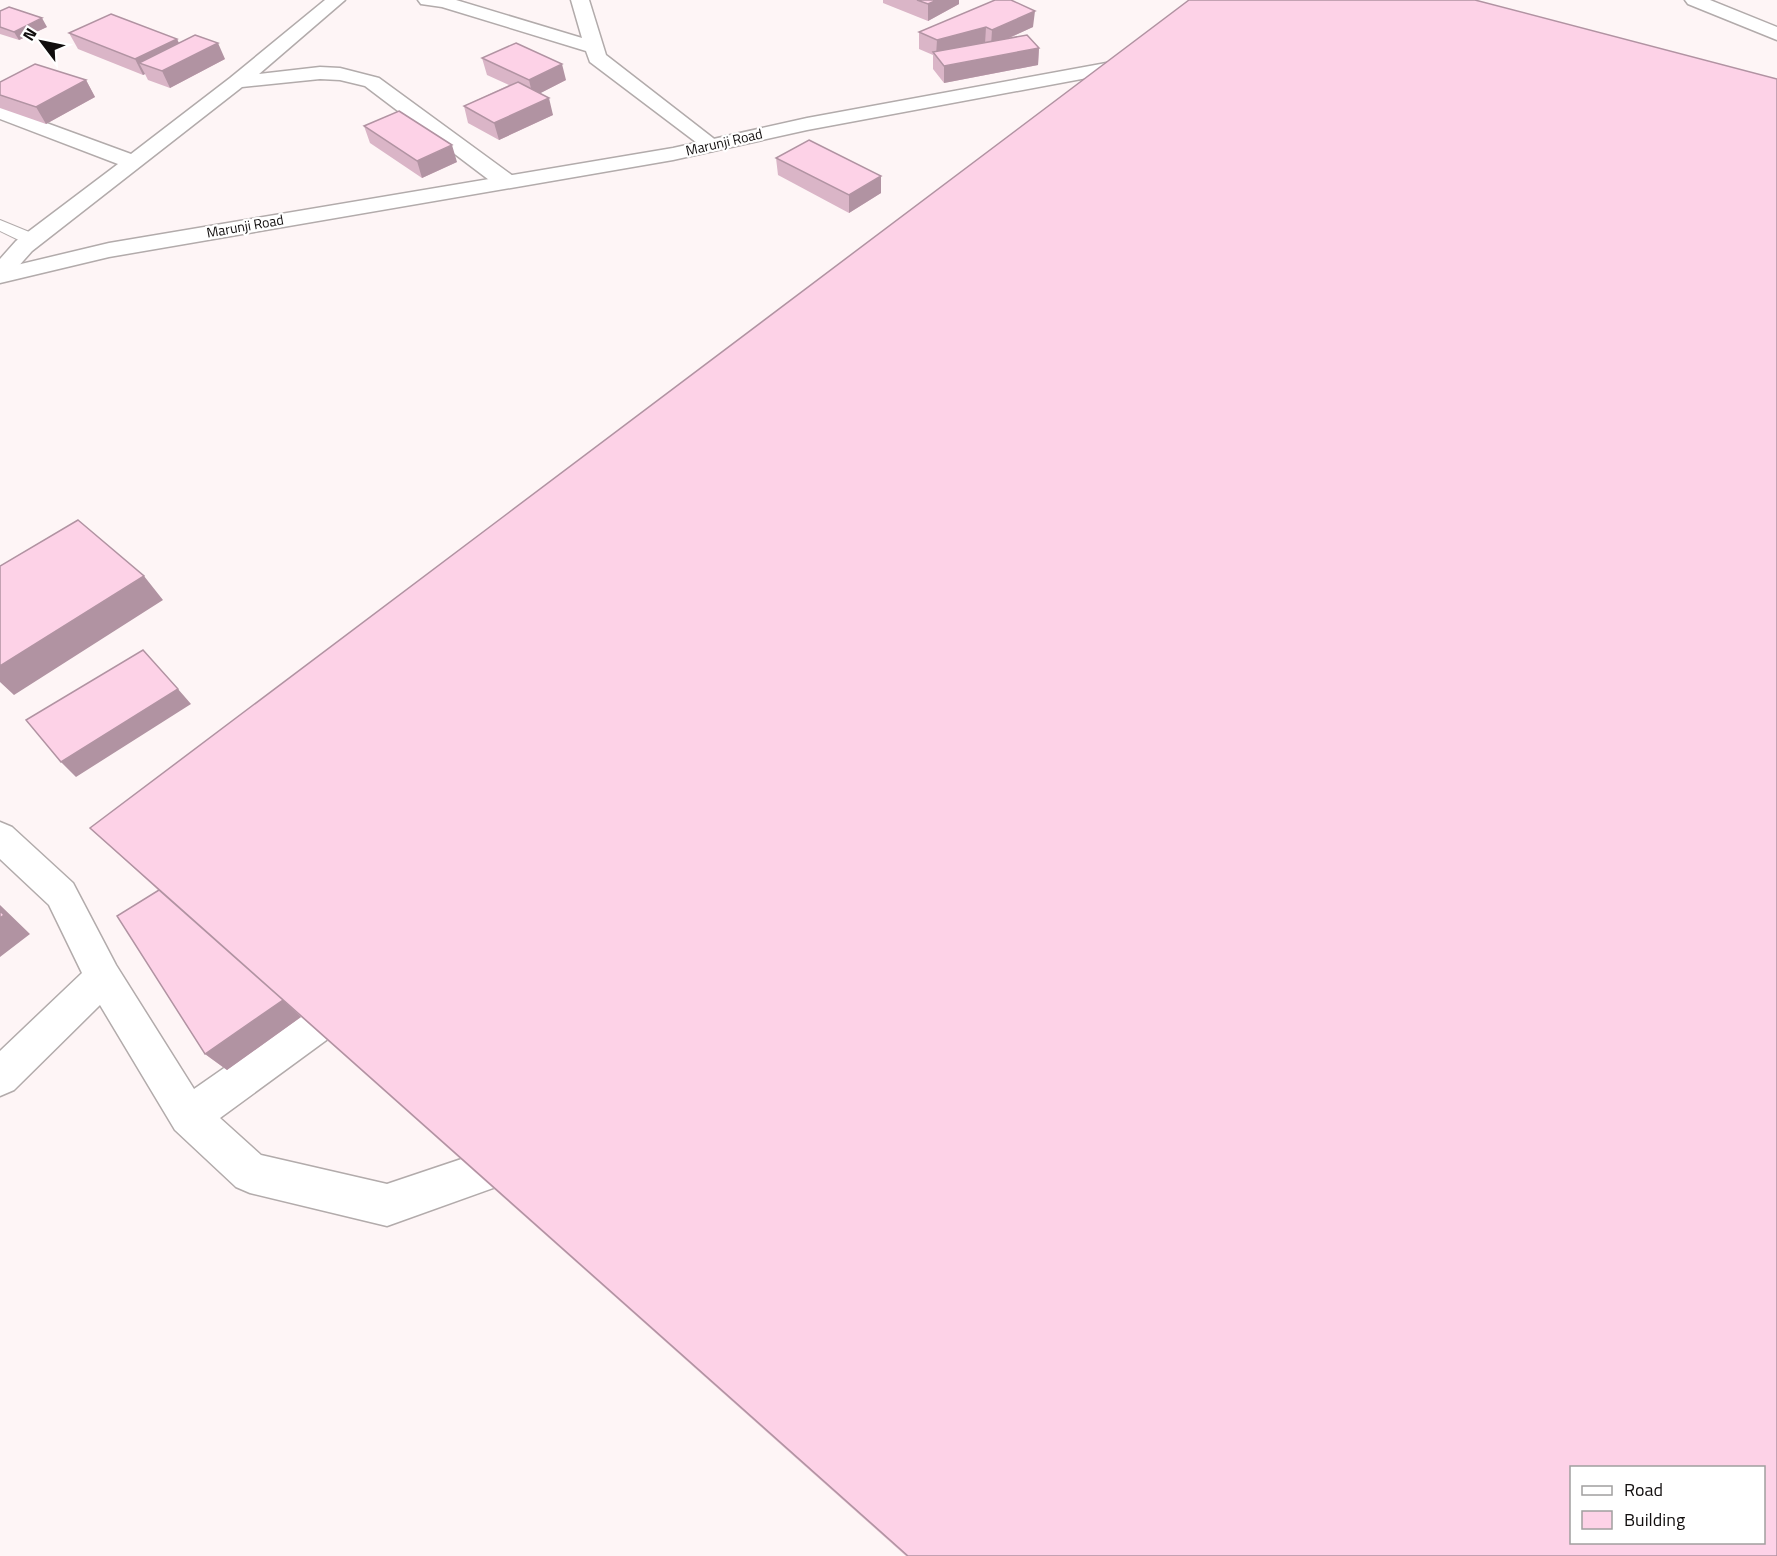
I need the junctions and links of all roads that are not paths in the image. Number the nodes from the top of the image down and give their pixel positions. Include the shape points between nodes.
1 (336, 0) edge
2 (427, 0) edge
3 (580, 0) edge
4 (1695, 0) edge
5 (1777, 34) edge
6 (594, 48) junction
7 (1158, 62) edge
8 (237, 81) junction
9 (0, 112) edge
10 (712, 145) junction
11 (133, 162) junction
12 (505, 181) junction
13 (0, 225) edge
14 (33, 240) junction
15 (0, 275) edge
16 (0, 837) edge
17 (103, 977) junction
18 (373, 985) edge
19 (0, 1077) edge
20 (189, 1116) junction
21 (550, 1149) edge

1 - 8 street
2 - 6 street
3 - 6 street
4 - 5 street
6 - 10 street via 597,58
7 - 10 street, Marunji Road via 807,124
8 - 11 street
8 - 12 street via 320,73 372,82
9 - 11 street
10 - 12 street, Marunji Road
11 - 14 street
12 - 15 street, Marunji Road via 120,248
13 - 14 lane
14 - 15 street
16 - 17 street via 61,894
17 - 19 street
17 - 20 street
18 - 20 street
20 - 21 street via 250,1173 387,1205

